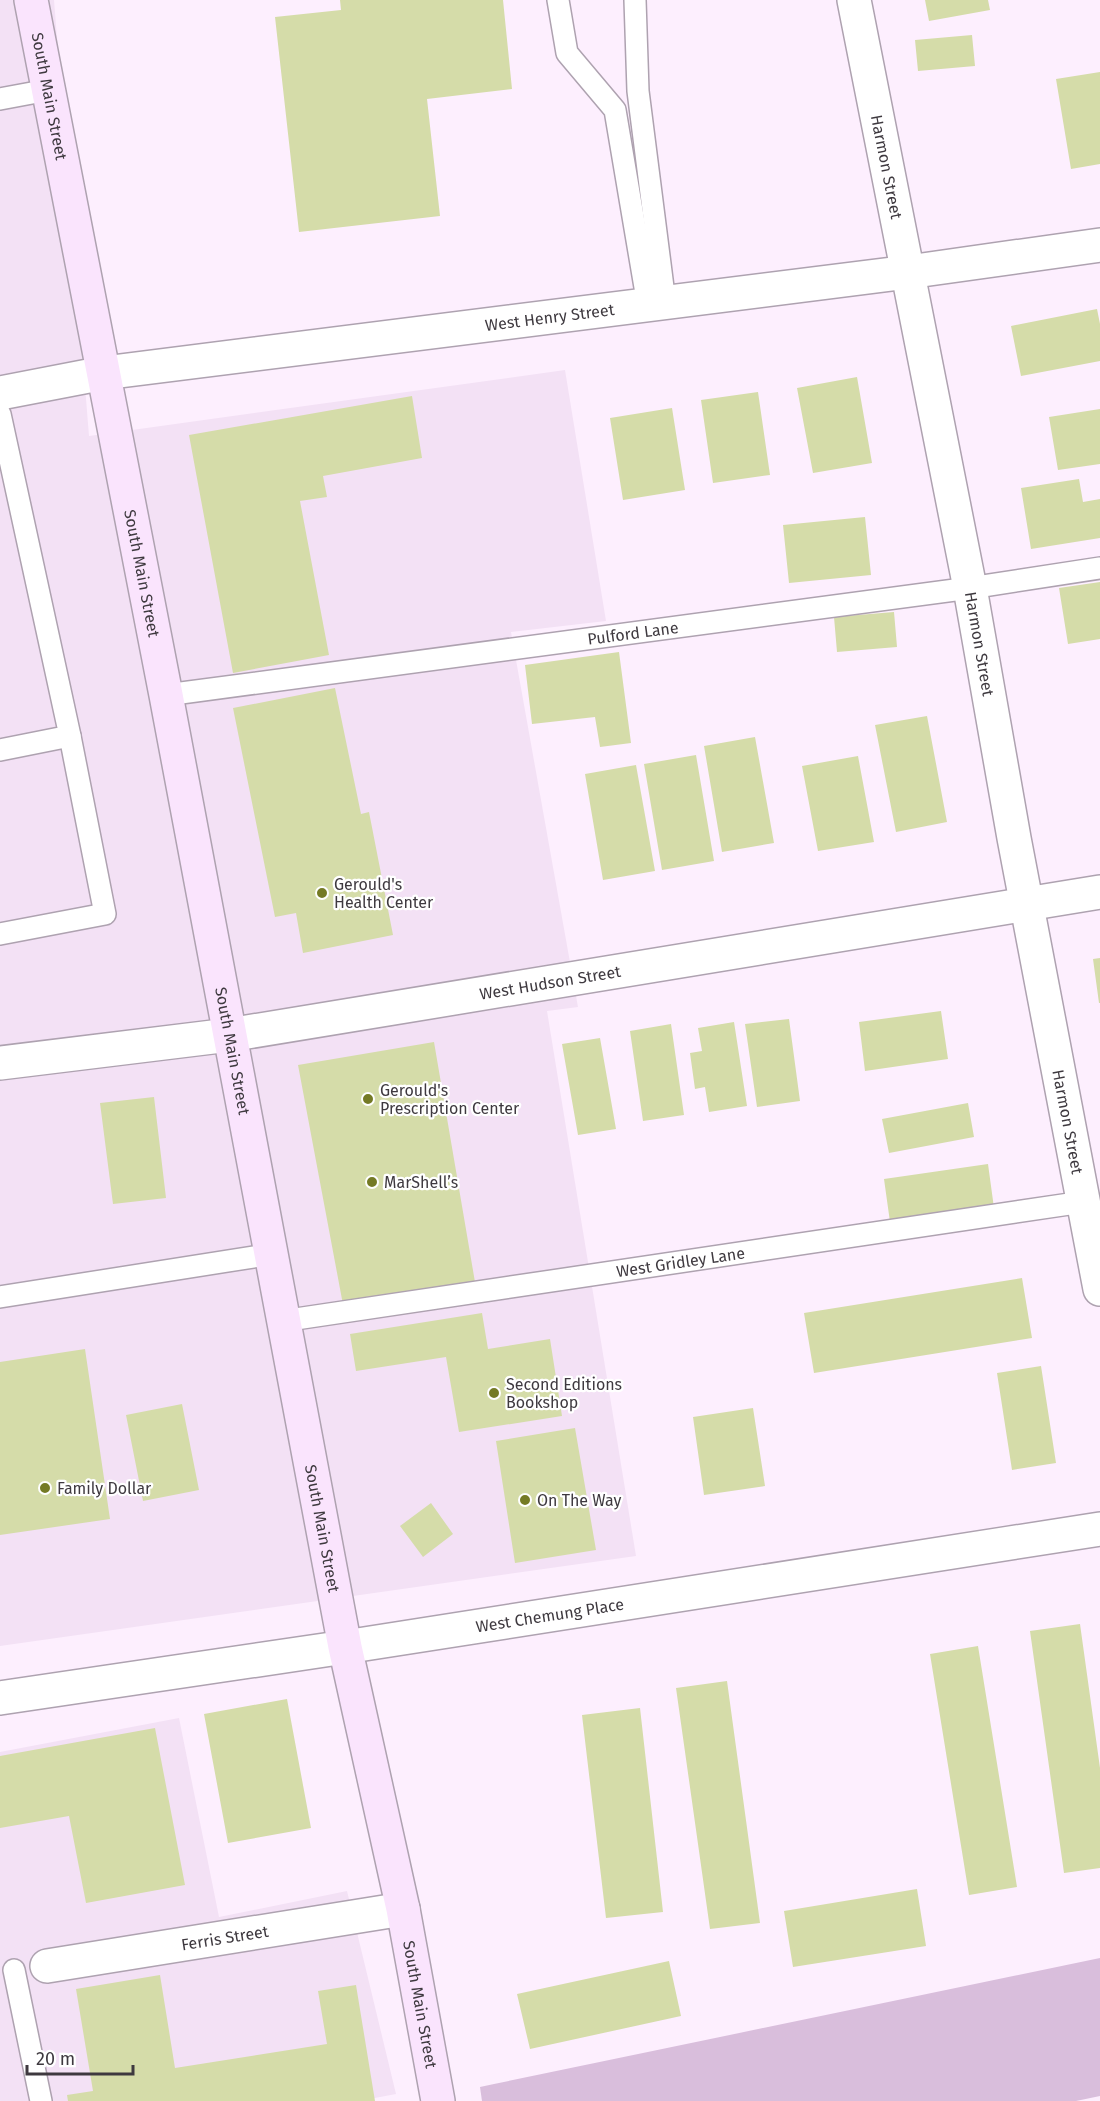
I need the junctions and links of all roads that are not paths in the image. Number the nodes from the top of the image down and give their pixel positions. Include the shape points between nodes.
1 (31, 0) edge
2 (558, 0) edge
3 (636, 0) edge
4 (854, 0) edge
5 (48, 90) junction
6 (0, 99) edge
7 (1100, 245) edge
8 (908, 272) junction
9 (657, 304) junction
10 (104, 373) junction
11 (0, 393) edge
12 (0, 414) edge
13 (1100, 568) edge
14 (970, 588) junction
15 (166, 695) junction
16 (70, 736) junction
17 (0, 750) edge
18 (1100, 892) edge
19 (1026, 903) junction
20 (0, 934) edge
21 (229, 1035) junction
22 (0, 1063) edge
23 (1083, 1202) junction
24 (272, 1254) junction
25 (1100, 1289) edge
26 (0, 1297) edge
27 (282, 1310) junction
28 (1100, 1529) edge
29 (345, 1647) junction
30 (0, 1698) edge
31 (403, 1909) junction
32 (47, 1966) joint
33 (7, 1971) edge
34 (41, 2101) edge
35 (438, 2101) edge

1 - 5 main road, South Main Street
2 - 9 lane via 567,53 615,111
3 - 9 lane via 638,91
4 - 8 street, Harmon Street
5 - 6 lane
5 - 10 main road, South Main Street
7 - 8 street, West Henry Street
8 - 9 street, West Henry Street
8 - 14 street, Harmon Street
9 - 10 street, West Henry Street
10 - 11 street, West Henry Street
10 - 15 main road, South Main Street
12 - 16 lane
13 - 14 lane, Pulford Lane
14 - 15 lane, Pulford Lane
14 - 19 street, Harmon Street
15 - 21 main road, South Main Street
16 - 17 lane
16 - 20 lane via 105,914
18 - 19 street, West Hudson Street
19 - 21 street, West Hudson Street
19 - 23 street, Harmon Street
21 - 22 street, West Hudson Street
21 - 24 main road, South Main Street
23 - 25 street, Harmon Street
23 - 27 lane, West Gridley Lane via 289,1320
24 - 26 lane
24 - 27 main road, South Main Street
27 - 29 main road, South Main Street
28 - 29 street, West Chemung Place
29 - 30 street, West Chemung Place
29 - 31 main road, South Main Street
31 - 32 street, Ferris Street
31 - 35 main road, South Main Street
32 - 33 lane
33 - 34 lane

